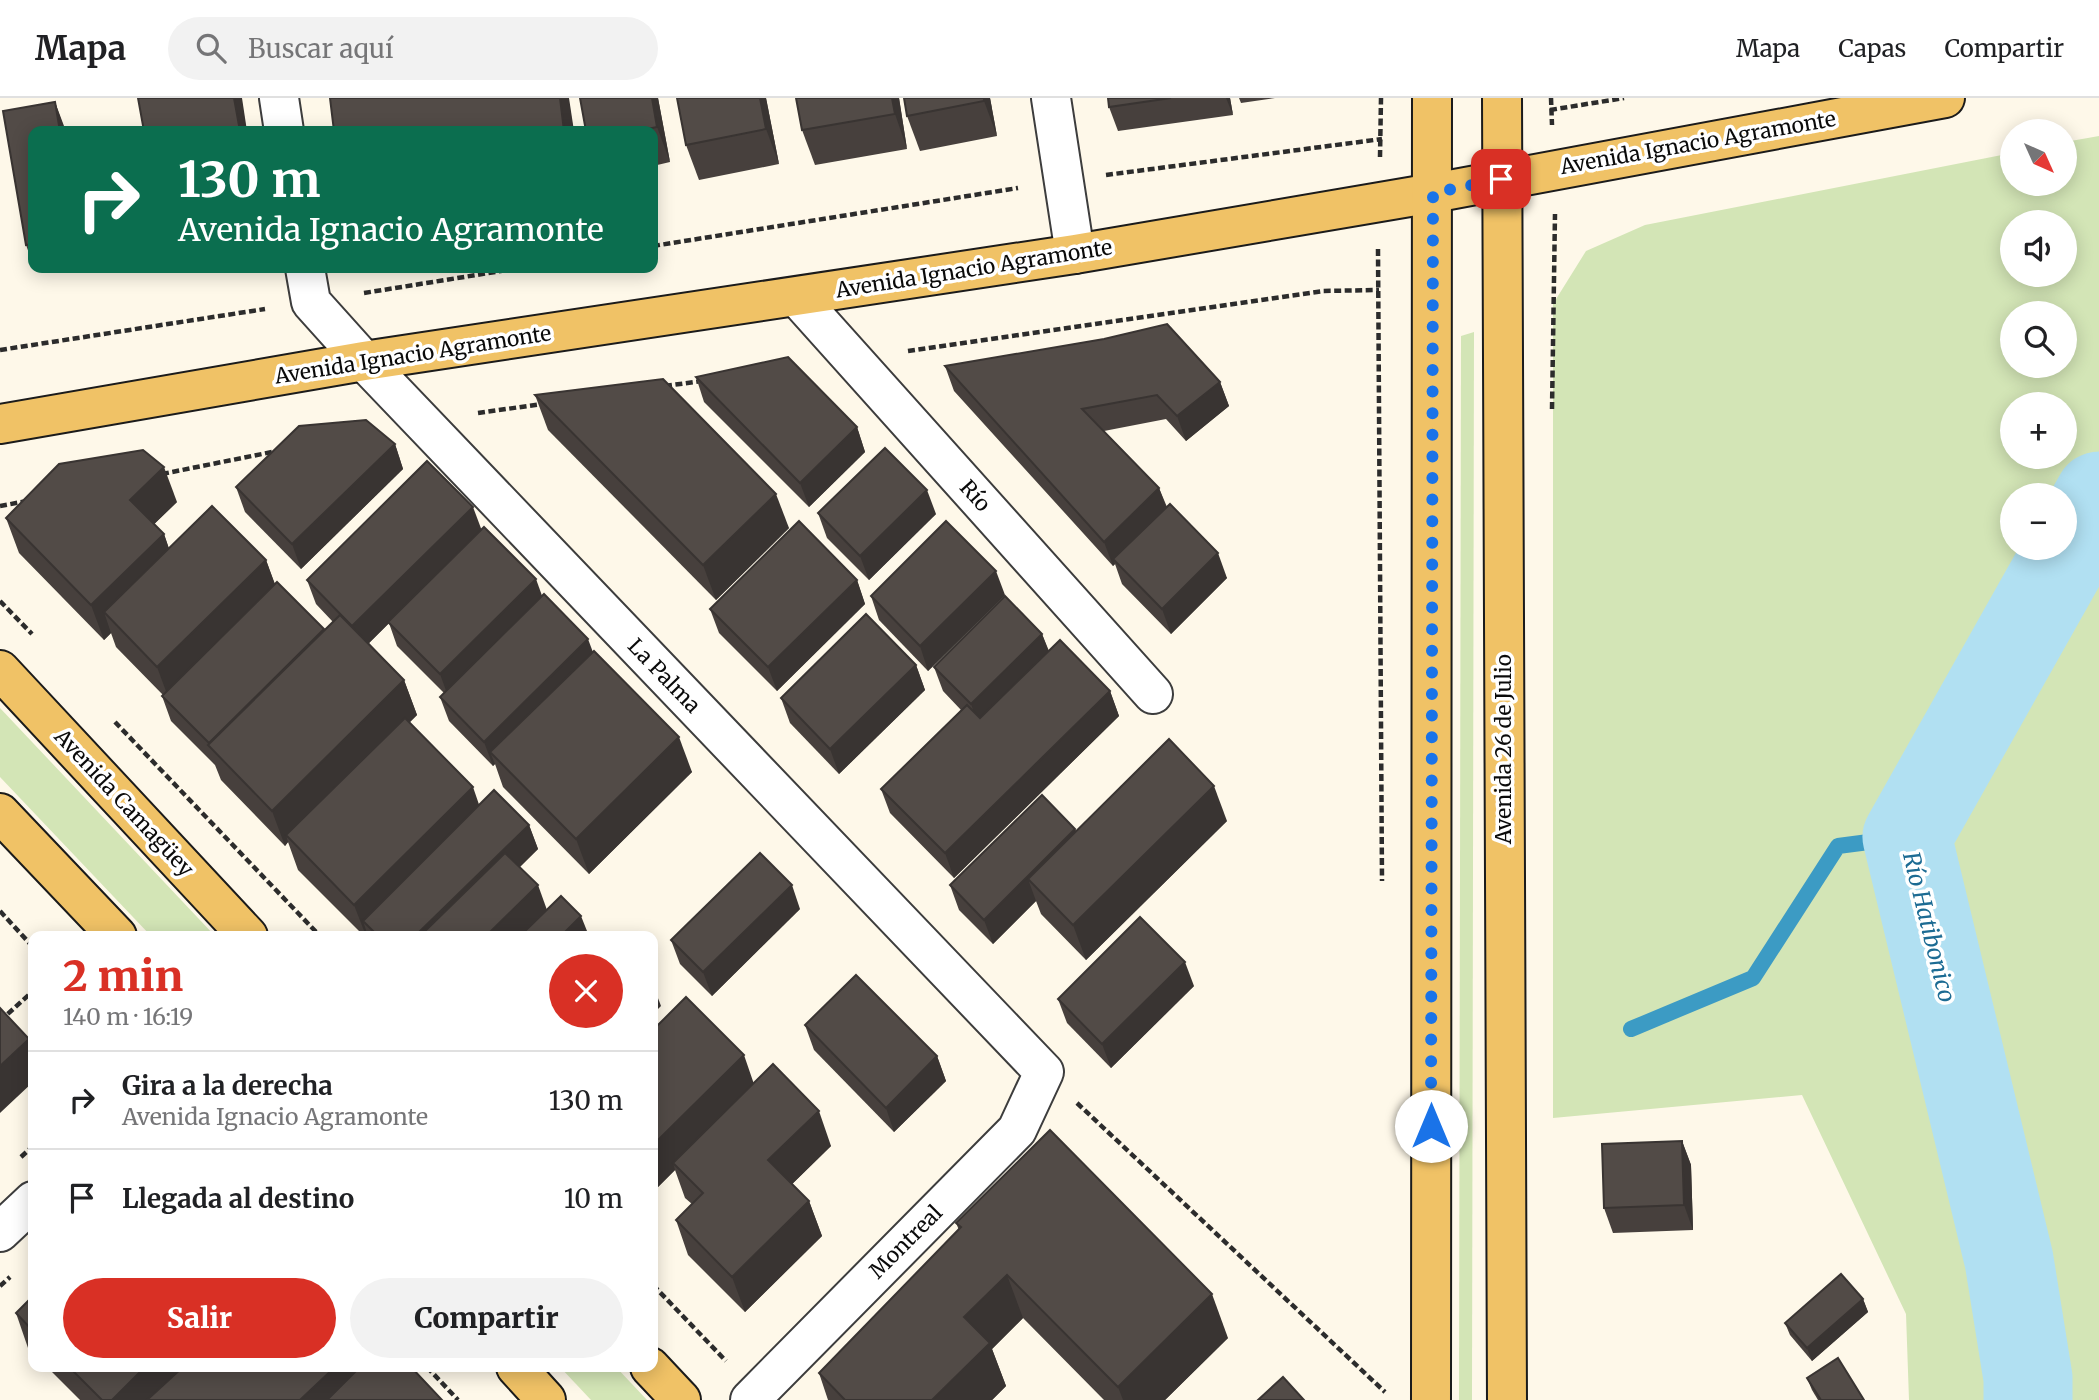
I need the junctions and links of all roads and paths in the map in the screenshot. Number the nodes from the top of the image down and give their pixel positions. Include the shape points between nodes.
1 (279, 98) edge
2 (1051, 98) edge
3 (1381, 98) edge
4 (1624, 98) edge
5 (1945, 98) edge
6 (1502, 109) edge
7 (1432, 115) edge
8 (283, 126) edge
9 (1381, 139) junction
10 (1501, 179) junction
11 (1063, 180) junction
12 (1433, 193) junction
13 (1376, 203) junction
14 (658, 245) edge
15 (1075, 254) junction
16 (458, 273) edge
17 (308, 285) edge
18 (1379, 290) junction
19 (797, 297) junction
20 (0, 350) edge
21 (852, 359) junction
22 (364, 361) junction
23 (704, 380) edge
24 (663, 386) edge
25 (555, 402) edge
26 (420, 422) junction
27 (0, 424) edge
28 (285, 449) edge
29 (149, 476) edge
30 (41, 498) edge
31 (0, 506) edge
32 (0, 601) edge
33 (38, 640) dead end
34 (0, 670) edge
35 (1153, 694) dead end
36 (113, 719) dead end
37 (0, 813) edge
38 (1382, 890) dead end
39 (0, 911) edge
40 (112, 931) edge
41 (243, 931) edge
42 (315, 931) edge
43 (28, 942) edge
44 (28, 996) edge
45 (0, 1021) edge
46 (1044, 1072) junction
47 (28, 1206) edge
48 (0, 1232) edge
49 (658, 1291) edge
50 (432, 1372) edge
51 (521, 1372) edge
52 (655, 1372) edge
53 (1385, 1379) dead end
54 (1385, 1392) junction
55 (753, 1397) edge
56 (458, 1400) edge
57 (546, 1400) edge
58 (681, 1400) edge
59 (1385, 1400) edge
60 (1431, 1400) edge
61 (1507, 1400) edge

1 - 8 street
2 - 11 street
3 - 9 path
4 - 6 path
5 - 10 main road, Avenida Ignacio Agramonte
6 - 10 main road, Avenida 26 de Julio
7 - 9 path
7 - 12 main road
9 - 11 path
9 - 13 path
10 - 12 main road, Avenida Ignacio Agramonte
10 - 61 main road, Avenida 26 de Julio
11 - 14 path
11 - 15 street
12 - 13 main road, Avenida Ignacio Agramonte
12 - 60 main road
13 - 15 main road, Avenida Ignacio Agramonte
13 - 18 path
15 - 19 main road, Avenida Ignacio Agramonte
16 - 17 path
17 - 20 path
17 - 22 street, La Palma
18 - 21 path via 1323,291
18 - 38 path
19 - 21 street, Río
19 - 22 main road, Avenida Ignacio Agramonte
21 - 35 street, Río
22 - 26 street, La Palma
22 - 27 main road, Avenida Ignacio Agramonte
23 - 24 path
25 - 26 path
26 - 46 street, La Palma
28 - 29 path
30 - 31 path
32 - 33 path
34 - 41 main road, Avenida Camagüey
36 - 42 path
37 - 40 main road
39 - 43 path
44 - 45 path
46 - 54 path
46 - 55 street, Montreal via 1017,1130
47 - 48 street
49 - 55 path
50 - 56 path
51 - 57 main road
52 - 58 main road
53 - 54 path
54 - 59 path

